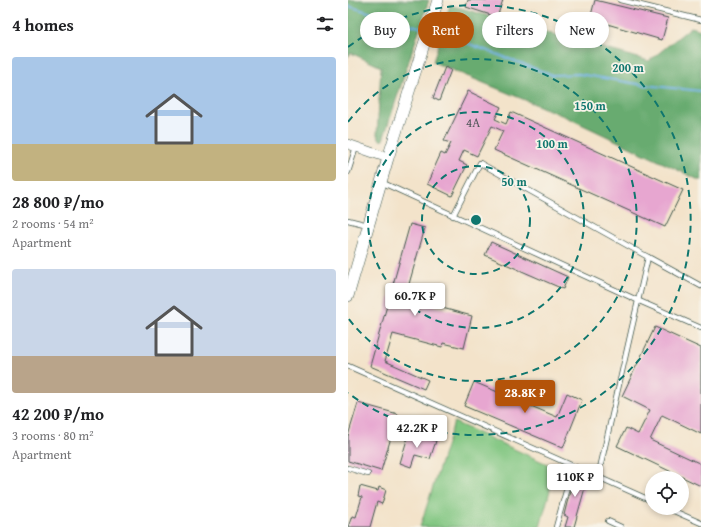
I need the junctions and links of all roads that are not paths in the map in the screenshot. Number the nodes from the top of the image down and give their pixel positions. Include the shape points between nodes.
1 (438, 0) edge
2 (620, 0) edge
3 (701, 20) edge
4 (352, 145) edge
5 (388, 158) junction
6 (348, 172) edge
7 (382, 182) junction
8 (453, 216) junction
9 (348, 220) edge
10 (369, 226) junction
11 (648, 257) junction
12 (701, 286) edge
13 (348, 296) edge
14 (637, 300) junction
15 (701, 328) edge
16 (348, 366) edge
17 (573, 466) junction
18 (348, 468) edge
19 (368, 474) dead end
20 (598, 477) junction
21 (645, 498) edge
22 (683, 515) edge
23 (608, 521) dead end
24 (701, 523) edge
25 (556, 527) edge
26 (621, 527) edge

1 - 5 street
2 - 3 lane
4 - 5 street
4 - 6 lane
5 - 7 street
7 - 8 lane
7 - 10 street
8 - 11 lane via 480,163
8 - 14 lane
9 - 10 lane
10 - 13 street
11 - 12 lane
11 - 14 lane
14 - 15 lane
14 - 20 lane
16 - 17 lane
17 - 20 lane
17 - 25 lane
18 - 19 lane
20 - 21 lane
22 - 24 lane
23 - 26 lane

